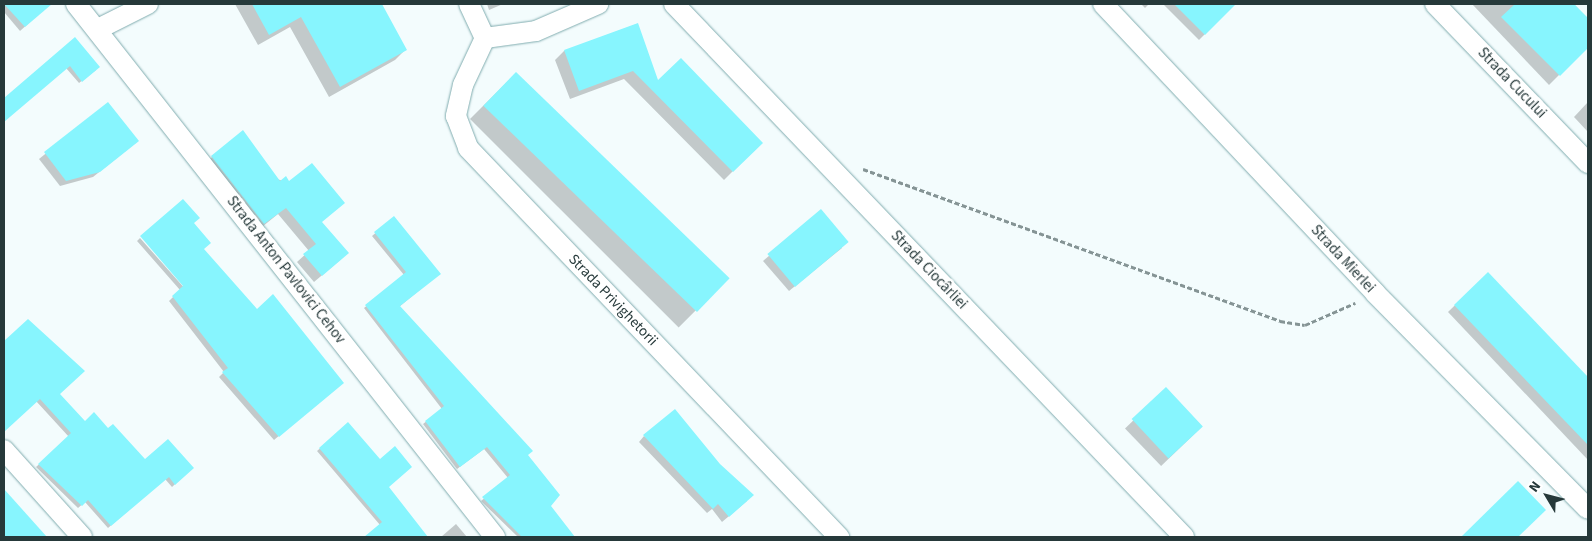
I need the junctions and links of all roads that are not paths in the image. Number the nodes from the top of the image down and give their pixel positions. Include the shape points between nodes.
1 (76, 4) edge
2 (148, 4) edge
3 (469, 4) edge
4 (598, 4) edge
5 (674, 4) edge
6 (1103, 4) edge
7 (1435, 4) edge
8 (98, 29) junction
9 (485, 38) junction
10 (1588, 163) edge
11 (4, 450) edge
12 (1588, 509) edge
13 (82, 537) edge
14 (495, 537) edge
15 (839, 537) edge
16 (1184, 537) edge

1 - 8 street, Strada Anton Pavlovici Cehov
2 - 8 street
3 - 9 street
4 - 9 street via 536,31
5 - 16 street, Strada Ciocârliei
6 - 12 street, Strada Mierlei via 1375,293
7 - 10 street, Strada Cucului
8 - 14 street, Strada Anton Pavlovici Cehov
9 - 15 street, Strada Privighetorii via 463,85 456,116 468,148
11 - 13 street

